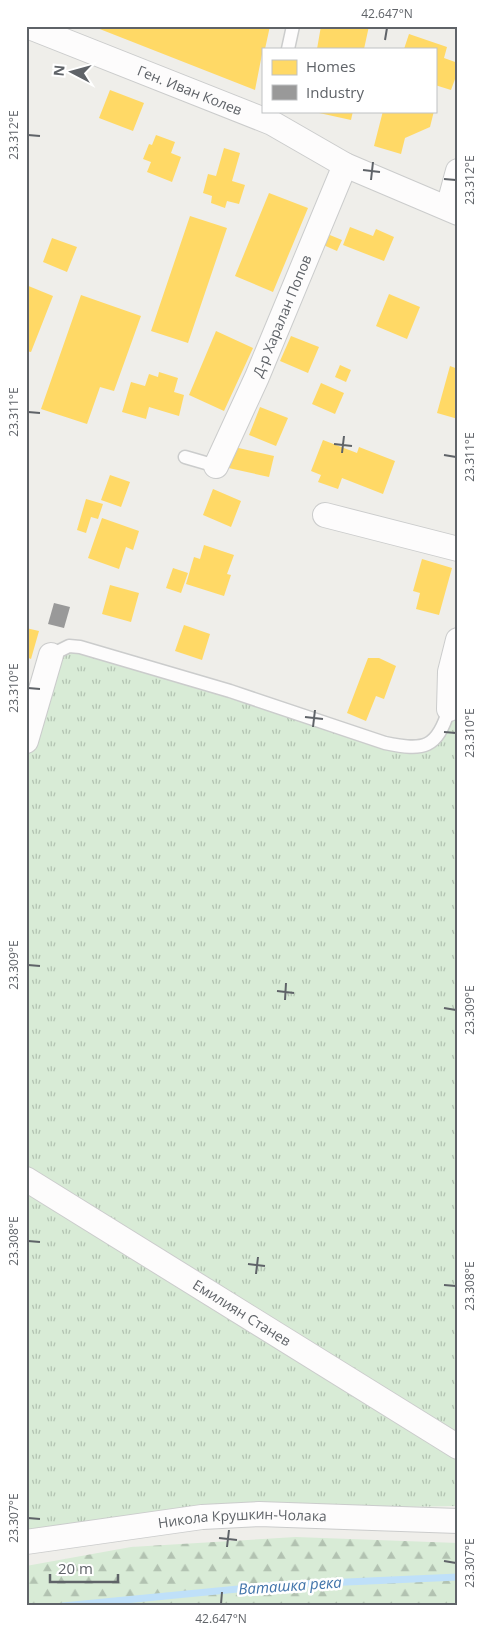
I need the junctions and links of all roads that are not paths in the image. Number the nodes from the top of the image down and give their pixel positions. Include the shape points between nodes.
1 (27, 26) edge
2 (292, 26) edge
3 (288, 48) edge
4 (273, 117) edge
5 (345, 165) junction
6 (458, 171) edge
7 (453, 210) edge
8 (185, 457) dead end
9 (216, 466) joint
10 (325, 515) dead end
11 (458, 549) edge
12 (458, 640) edge
13 (51, 655) joint
14 (449, 709) joint
15 (26, 741) edge
16 (26, 1179) edge
17 (458, 1447) edge
18 (458, 1521) edge
19 (26, 1542) edge

1 - 4 street, Ген. Иван Колев
2 - 3 lane
4 - 5 street, Ген. Иван Колев
5 - 7 street, Ген. Иван Колев
5 - 9 street, Д-р Харалан Попов
6 - 7 street
8 - 9 lane
10 - 11 street
12 - 14 street via 450,672
13 - 14 lane via 69,646 80,647 410,748 438,736
13 - 15 street
16 - 17 street, Емилиян Станев
18 - 19 street, Никола Крушкин-Чолака via 369,1516 240,1515 202,1517

